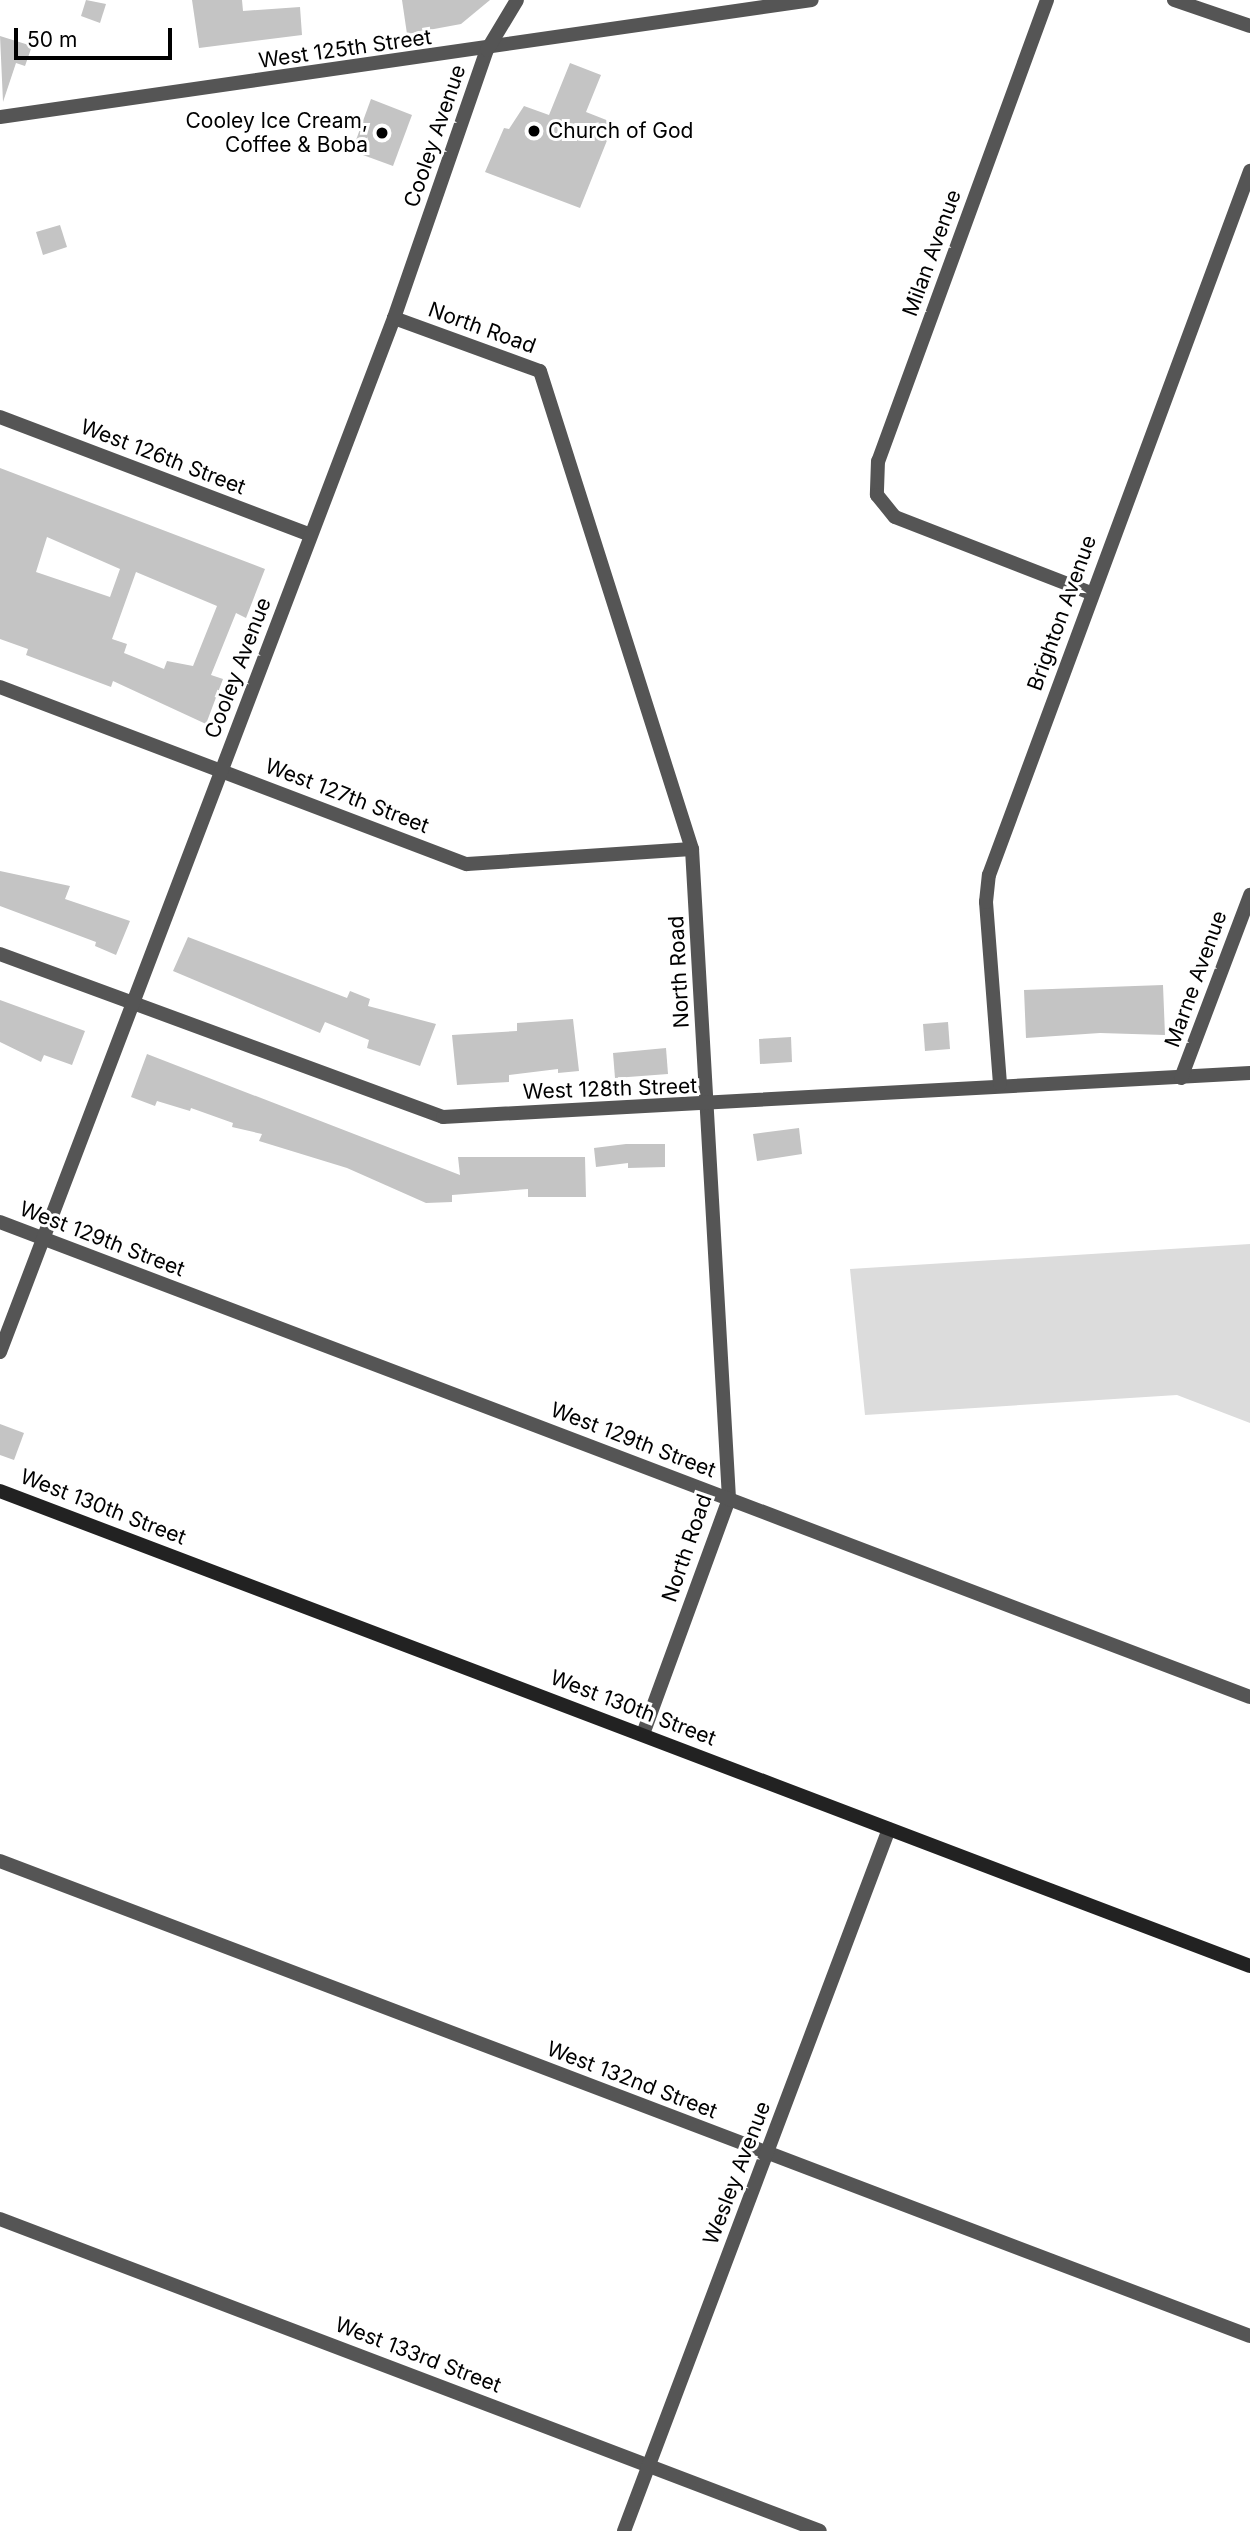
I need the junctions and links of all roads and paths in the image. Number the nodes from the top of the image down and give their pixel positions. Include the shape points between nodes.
1 (517, 0) edge
2 (811, 0) edge
3 (1047, 0) edge
4 (1174, 0) edge
5 (1250, 26) edge
6 (487, 50) junction
7 (0, 117) edge
8 (1250, 171) edge
9 (394, 318) junction
10 (0, 417) edge
11 (310, 535) junction
12 (1091, 593) junction
13 (0, 687) edge
14 (222, 771) junction
15 (692, 849) junction
16 (1250, 895) edge
17 (0, 954) edge
18 (131, 1004) junction
19 (1250, 1073) edge
20 (1181, 1078) junction
21 (1000, 1084) junction
22 (708, 1106) junction
23 (0, 1222) edge
24 (41, 1238) junction
25 (0, 1352) edge
26 (0, 1491) edge
27 (729, 1499) junction
28 (1250, 1697) edge
29 (643, 1734) junction
30 (890, 1829) junction
31 (0, 1861) edge
32 (1250, 1966) edge
33 (766, 2154) junction
34 (0, 2219) edge
35 (1250, 2336) edge
36 (648, 2465) junction
37 (624, 2531) edge
38 (820, 2531) edge

1 - 6 street, Cooley Avenue
2 - 6 street, West 125th Street
3 - 12 street, Milan Avenue via 878,461 877,495 895,517
4 - 5 street
6 - 7 street, West 125th Street
6 - 9 street, Cooley Avenue
8 - 12 street, Brighton Avenue
9 - 11 street, Cooley Avenue
9 - 15 street, North Road via 540,371
10 - 11 street, West 126th Street
11 - 14 street, Cooley Avenue
12 - 21 street, Brighton Avenue via 989,875 986,902
13 - 14 street, West 127th Street
14 - 15 street, West 127th Street via 467,864
14 - 18 street, Cooley Avenue
15 - 22 street, North Road
16 - 20 street, Marne Avenue
17 - 18 street, West 128th Street
18 - 22 street, West 128th Street via 443,1117
18 - 24 street, Cooley Avenue
19 - 20 street, West 128th Street
20 - 21 street, West 128th Street
21 - 22 street, West 128th Street
22 - 27 street, North Road
23 - 24 street, West 129th Street
24 - 25 street, Cooley Avenue
24 - 27 street, West 129th Street
26 - 29 main road, West 130th Street
27 - 28 street, West 129th Street
27 - 29 street, North Road
29 - 30 main road, West 130th Street
30 - 32 main road, West 130th Street
30 - 33 street, Wesley Avenue
31 - 33 street, West 132nd Street
33 - 35 street, West 132nd Street
33 - 36 street, Wesley Avenue
34 - 36 street, West 133rd Street
36 - 37 street, Wesley Avenue
36 - 38 street, West 133rd Street

